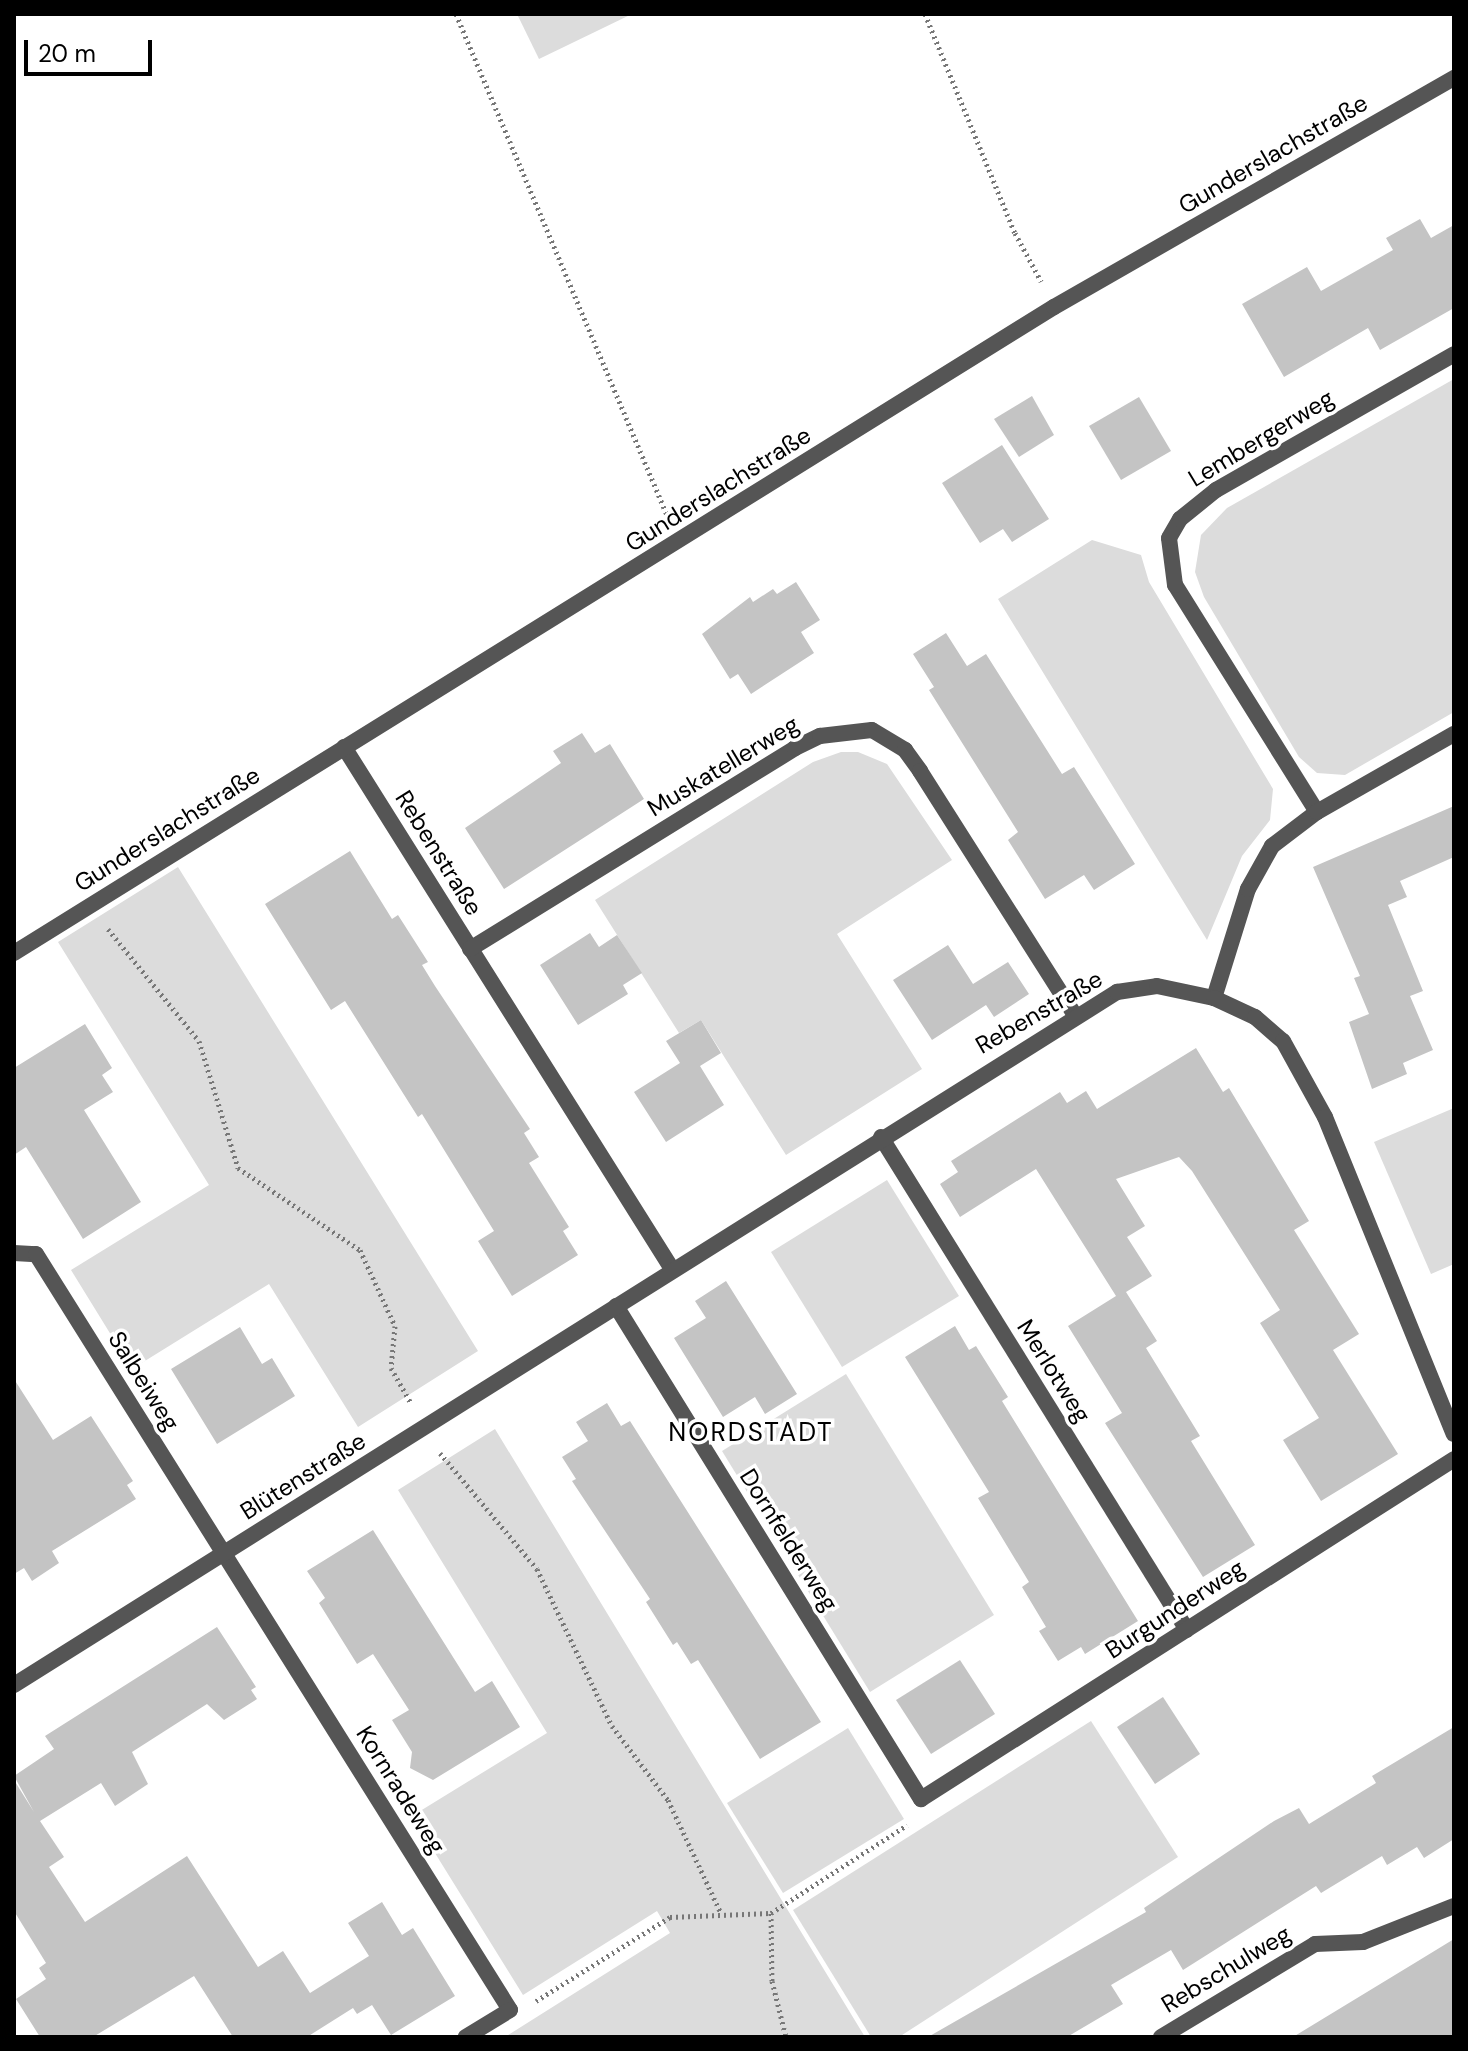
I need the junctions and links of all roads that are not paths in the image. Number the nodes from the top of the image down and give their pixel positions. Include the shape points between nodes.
1 (1454, 78) edge
2 (1454, 354) edge
3 (1454, 734) edge
4 (344, 747) junction
5 (1317, 812) junction
6 (470, 949) junction
7 (14, 953) edge
8 (1214, 998) junction
9 (1074, 1014) junction
10 (881, 1137) junction
11 (14, 1253) edge
12 (672, 1269) junction
13 (616, 1306) junction
14 (1454, 1434) edge
15 (1454, 1459) edge
16 (225, 1552) junction
17 (1187, 1630) junction
18 (14, 1685) edge
19 (921, 1799) joint
20 (1454, 1906) edge
21 (466, 2037) edge
22 (1161, 2037) edge

1 - 4 street, Gunderslachstraße via 1054,307
2 - 5 street, Lembergerweg via 1216,490 1193,506 1169,538 1175,585
3 - 5 street
4 - 6 street, Rebenstraße
4 - 7 street, Gunderslachstraße
5 - 8 street via 1286,833 1263,860 1248,889
6 - 9 street, Muskatellerweg via 795,748 820,736 872,730 913,761
6 - 12 street, Rebenstraße
8 - 9 street, Rebenstraße via 1157,986 1117,992
8 - 14 street, Rebenstraße via 1255,1017 1283,1041 1304,1073
9 - 10 street, Rebenstraße
10 - 12 street, Rebenstraße
10 - 17 street, Merlotweg
11 - 16 street, Salbeiweg via 36,1254
12 - 13 street, Rebenstraße
13 - 16 street, Blütenstraße
13 - 19 street, Dornfelderweg
15 - 17 street, Burgunderweg
16 - 18 street, Blütenstraße
16 - 21 street, Kornradeweg via 510,2010
17 - 19 street, Burgunderweg
20 - 22 street, Rebschulweg via 1363,1942 1315,1944

